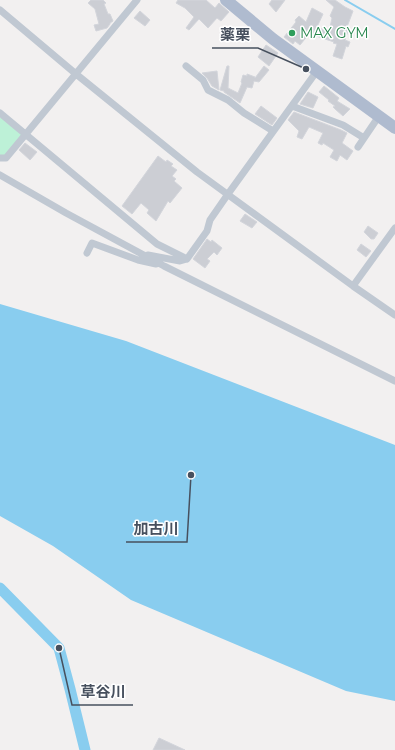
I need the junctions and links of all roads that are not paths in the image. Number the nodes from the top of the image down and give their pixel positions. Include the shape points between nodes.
1 (137, 0) edge
2 (226, 0) edge
3 (0, 10) edge
4 (186, 66) dead end
5 (317, 71) junction
6 (76, 74) junction
7 (292, 106) junction
8 (0, 113) edge
9 (379, 116) junction
10 (395, 128) edge
11 (273, 131) junction
12 (26, 135) junction
13 (364, 138) junction
14 (358, 147) dead end
15 (0, 158) edge
16 (0, 175) edge
17 (228, 194) junction
18 (395, 228) edge
19 (87, 253) dead end
20 (144, 255) junction
21 (187, 259) junction
22 (164, 266) junction
23 (353, 286) junction
24 (395, 315) edge
25 (395, 381) edge

1 - 6 street
2 - 5 main road via 273,40
3 - 6 street
4 - 11 street via 203,80 208,90 228,100
5 - 7 street
5 - 9 main road
6 - 12 street
6 - 17 street
7 - 11 street
7 - 13 street via 343,125
8 - 12 street
9 - 10 main road
9 - 13 street
11 - 17 street
12 - 15 street via 6,158
12 - 21 street via 157,244
13 - 14 street
16 - 20 street
17 - 21 street
17 - 23 street
18 - 23 street
19 - 22 street via 92,243 138,260
20 - 21 street via 180,261
20 - 22 street
22 - 25 street
23 - 24 street

